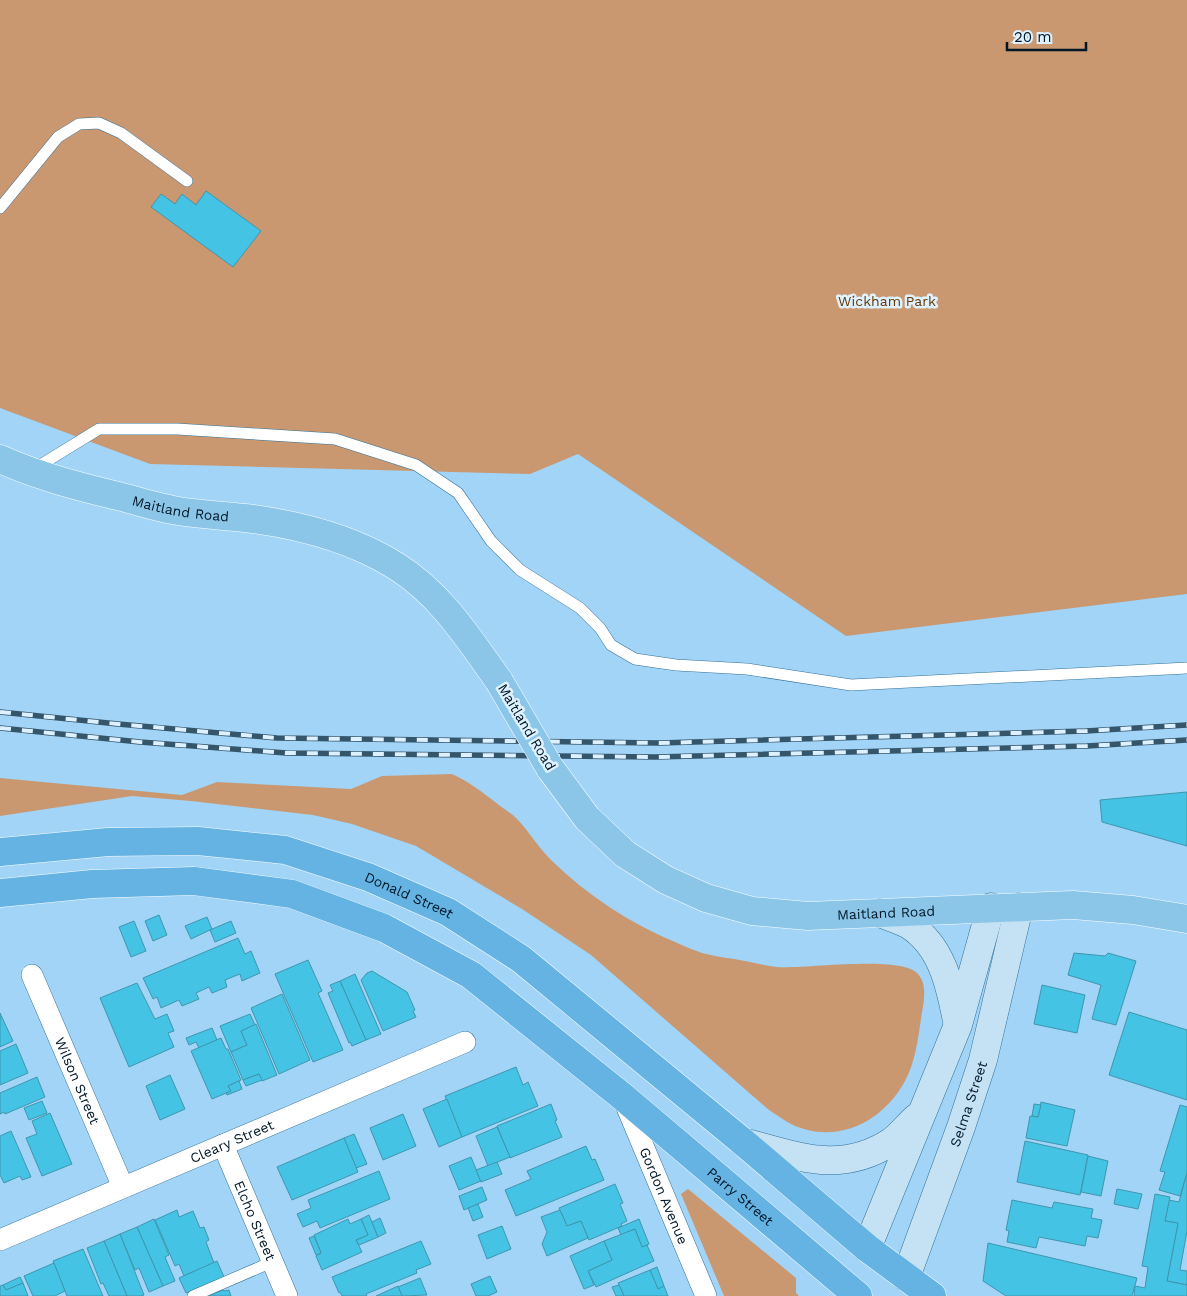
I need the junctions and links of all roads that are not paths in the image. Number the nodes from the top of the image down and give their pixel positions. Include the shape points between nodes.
1 (187, 181) dead end
2 (0, 208) edge
3 (0, 459) edge
4 (30, 471) junction
5 (1187, 668) edge
6 (0, 852) edge
7 (0, 893) edge
8 (991, 907) junction
9 (1019, 907) junction
10 (880, 913) junction
11 (1187, 919) edge
12 (32, 974) dead end
13 (958, 1025) junction
14 (466, 1042) dead end
15 (622, 1097) junction
16 (924, 1108) junction
17 (743, 1142) junction
18 (223, 1146) junction
19 (123, 1187) junction
20 (0, 1240) edge
21 (867, 1248) junction
22 (272, 1262) junction
23 (903, 1287) edge
24 (852, 1294) edge
25 (193, 1296) edge
26 (287, 1296) edge
27 (706, 1296) edge
28 (932, 1296) edge

1 - 2 lane via 121,133 99,124 79,124 58,137
3 - 4 main road, Maitland Road
4 - 5 lane via 99,429 177,429 335,439 416,465 458,493 491,541 520,570 580,608 611,645 636,659 747,669 851,685
4 - 10 main road, Maitland Road, bridge via 178,511 309,529 360,546 397,567 431,593 459,625 499,681 550,768 587,818 625,854 666,880 706,898 752,911 808,916
6 - 17 highway, Donald Street via 108,842 198,841 285,850 368,877 448,912 521,959
7 - 15 highway via 92,884 194,881 292,894 384,928 471,975
8 - 9 main road, Maitland Road
8 - 10 main road, Maitland Road
8 - 13 main road
9 - 11 main road, Maitland Road via 1073,904
9 - 23 main road, Selma Street via 983,1060
10 - 13 main road via 908,924 936,953 950,986
12 - 19 street, Wilson Street
13 - 16 main road
14 - 18 street, Cleary Street
15 - 24 highway, Parry Street
15 - 27 street, Gordon Avenue
16 - 17 main road via 893,1141 851,1160 818,1161
16 - 21 main road
17 - 21 highway
18 - 19 street, Cleary Street
18 - 22 street, Elcho Street
19 - 20 street, Cleary Street
21 - 23 highway
21 - 24 highway
22 - 25 lane
22 - 26 street, Elcho Street
23 - 28 highway

